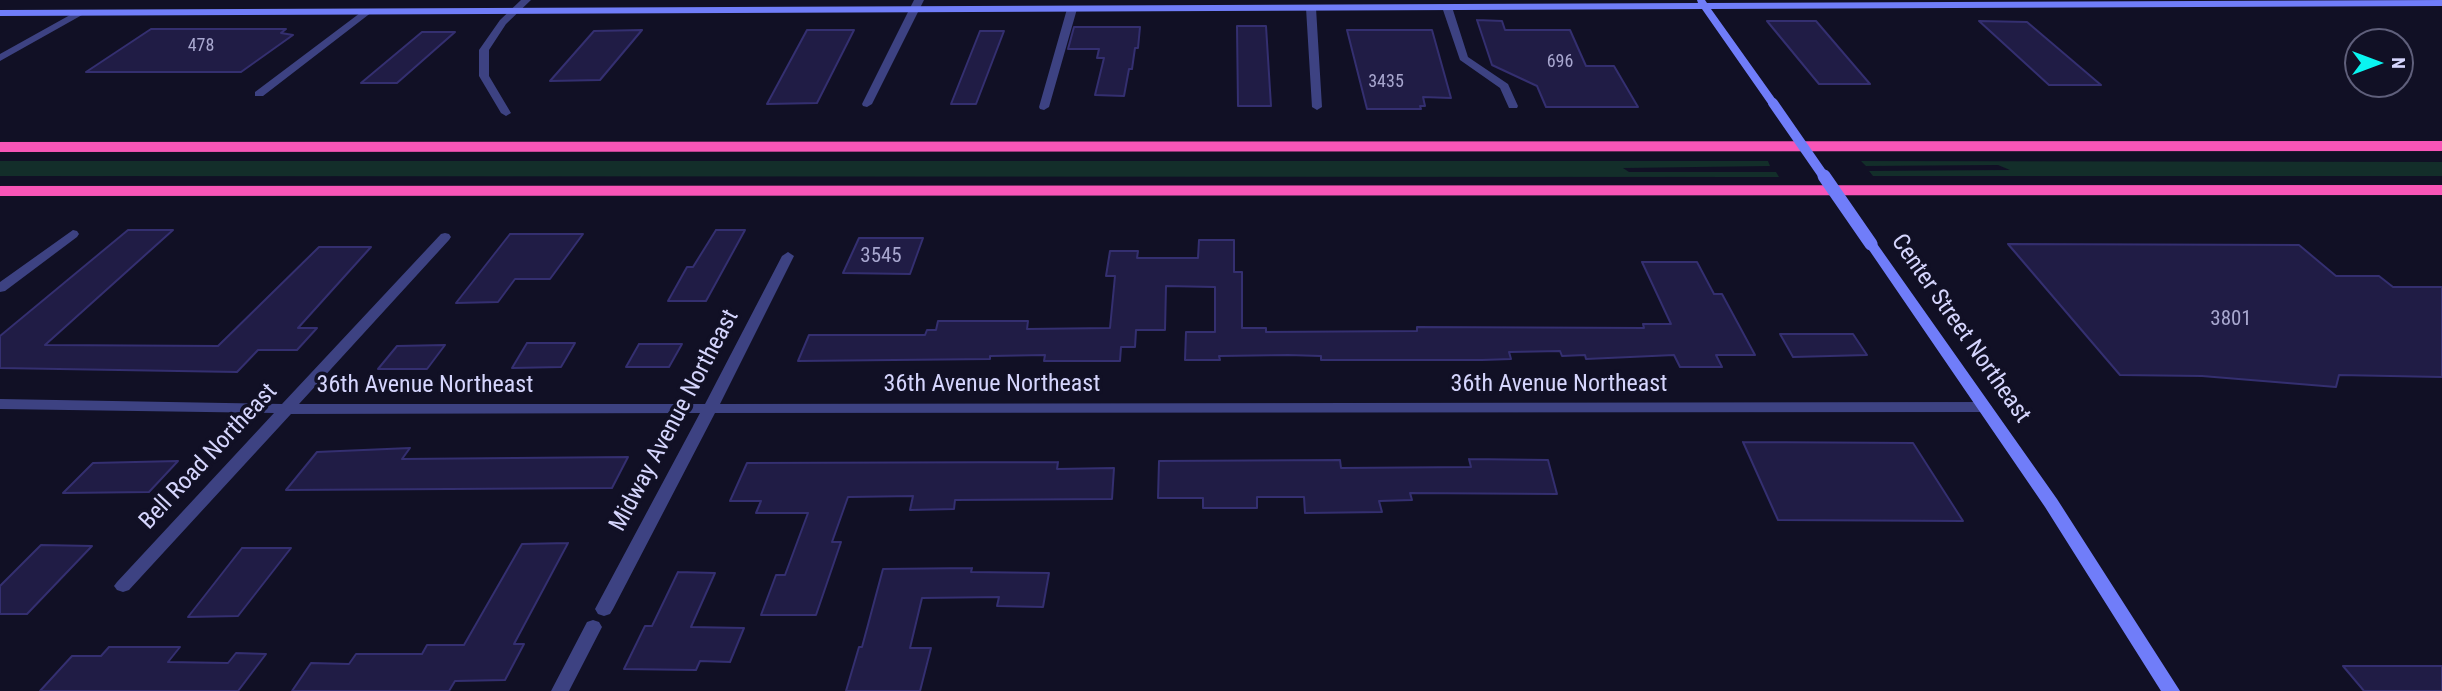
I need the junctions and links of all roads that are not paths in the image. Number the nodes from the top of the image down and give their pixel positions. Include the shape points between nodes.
1 (526, 0) edge
2 (1702, 3) edge
3 (2442, 3) edge
4 (916, 5) edge
5 (1447, 7) junction
6 (1311, 8) junction
7 (1072, 9) junction
8 (514, 11) junction
9 (366, 12) junction
10 (0, 13) edge
11 (79, 13) junction
12 (0, 58) edge
13 (259, 94) dead end
14 (867, 104) dead end
15 (1513, 106) dead end
16 (1044, 107) dead end
17 (1317, 107) dead end
18 (506, 113) dead end
19 (2442, 146) edge
20 (0, 147) edge
21 (2442, 190) edge
22 (0, 191) edge
23 (73, 233) dead end
24 (445, 237) dead end
25 (788, 256) dead end
26 (0, 288) edge
27 (0, 404) edge
28 (1984, 407) junction
29 (710, 408) junction
30 (288, 409) junction
31 (123, 586) dead end
32 (604, 609) dead end
33 (593, 627) dead end
34 (560, 691) edge
35 (2171, 691) edge

1 - 8 street
2 - 3 main road
2 - 5 main road
2 - 28 main road, Center Street Northeast, bridge
4 - 7 main road
4 - 8 main road
4 - 14 street
5 - 6 main road
5 - 15 street via 1464,58 1504,86
6 - 7 main road
6 - 17 street
7 - 16 street
8 - 9 main road
8 - 18 street via 488,41 483,57 484,76
9 - 11 main road
9 - 13 street
10 - 11 main road
11 - 12 street
19 - 20 highway
21 - 22 highway
23 - 26 street
24 - 30 street, Bell Road Northeast
25 - 29 street, Midway Avenue Northeast
27 - 30 street, 36th Avenue Northeast
28 - 29 street, 36th Avenue Northeast
28 - 35 main road, Center Street Northeast
29 - 30 street, 36th Avenue Northeast
29 - 32 street, Midway Avenue Northeast
30 - 31 street, Bell Road Northeast
33 - 34 street

